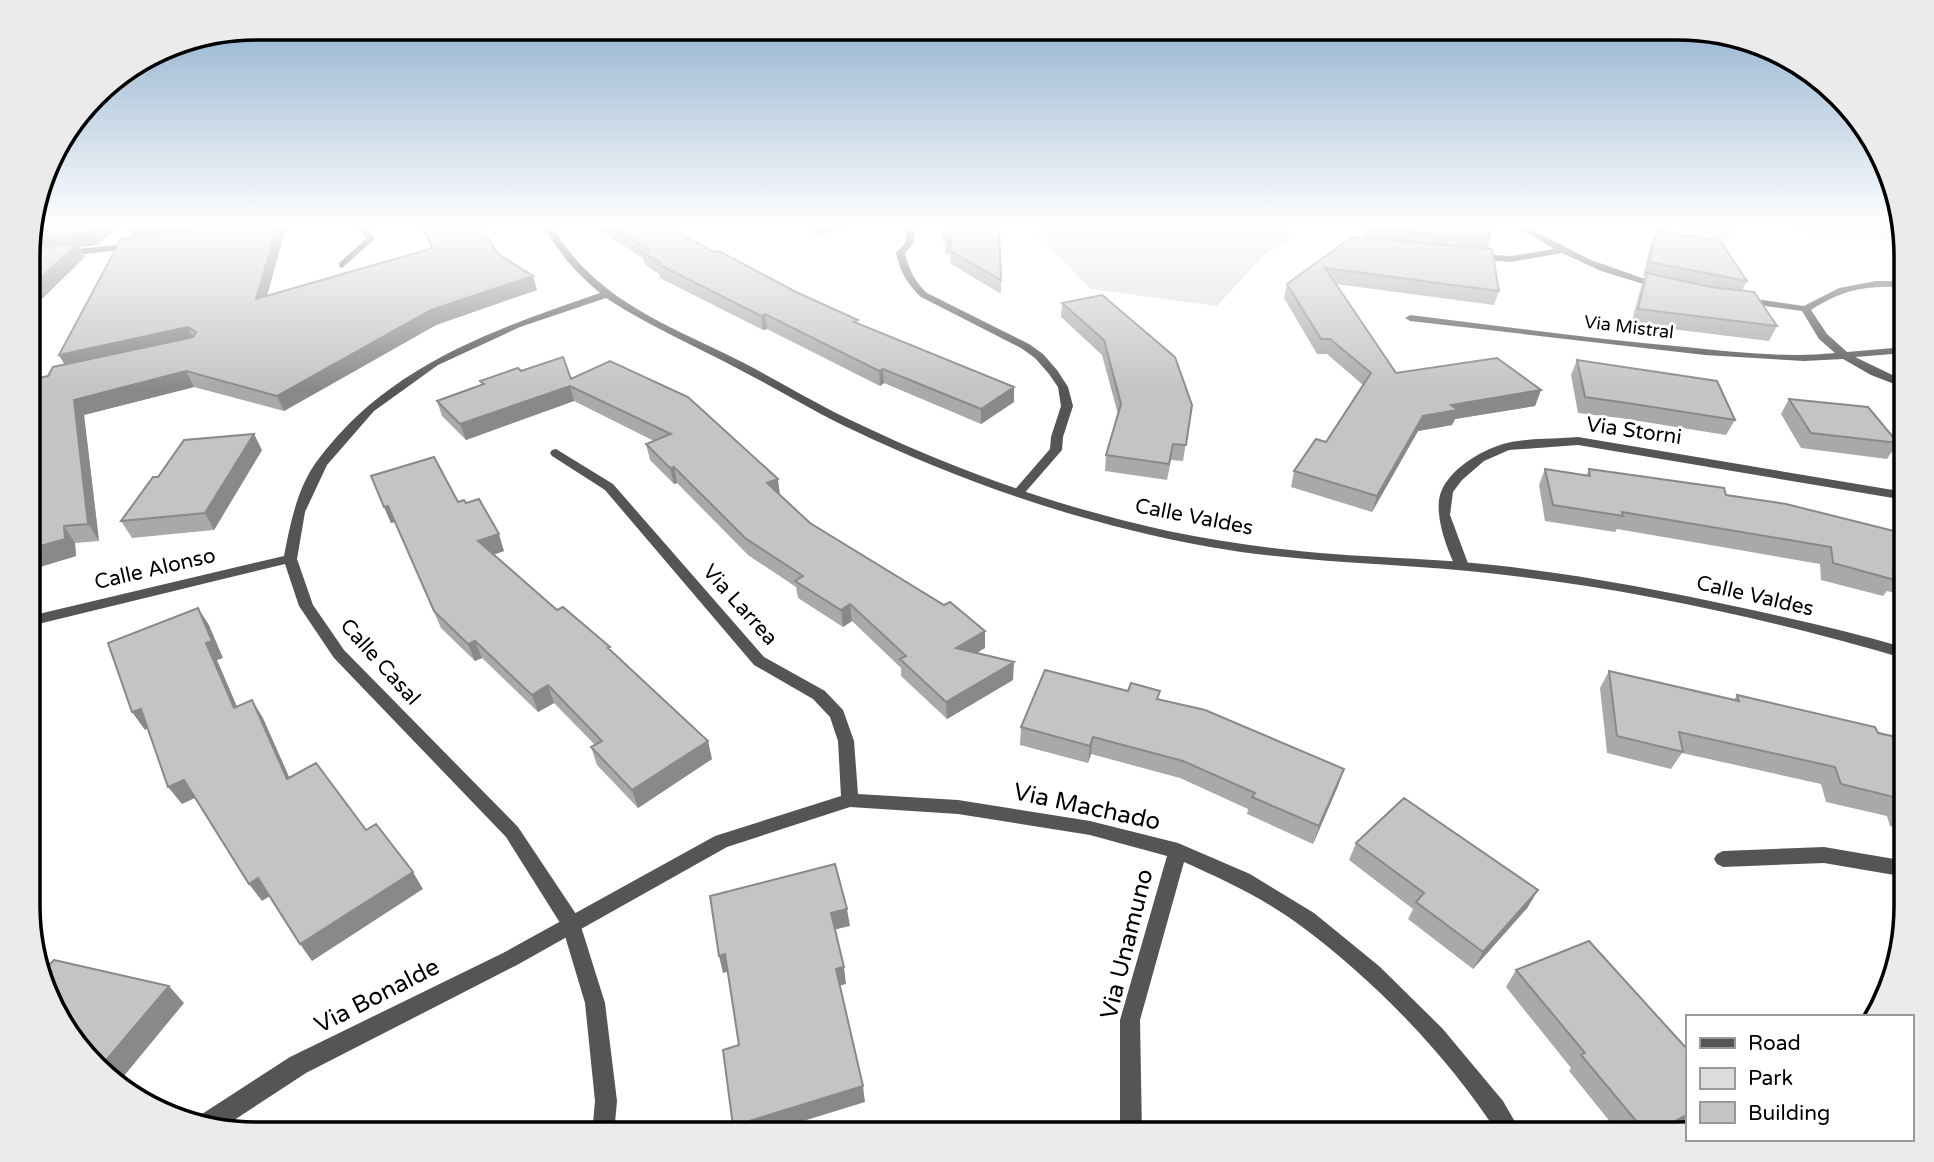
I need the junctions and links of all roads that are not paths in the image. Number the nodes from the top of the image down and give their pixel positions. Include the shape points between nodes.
1 (592, 281) edge
2 (910, 281) edge
3 (1645, 281) edge
4 (1893, 284) edge
5 (1670, 288) edge
6 (607, 294) junction
7 (1731, 298) edge
8 (1806, 309) junction
9 (1410, 318) dead end
10 (1893, 350) edge
11 (1844, 356) junction
12 (1893, 380) edge
13 (556, 453) dead end
14 (1018, 493) junction
15 (1893, 494) edge
16 (290, 559) junction
17 (1462, 566) junction
18 (40, 619) edge
19 (1893, 651) edge
20 (850, 800) junction
21 (1178, 852) junction
22 (1723, 859) dead end
23 (1893, 867) edge
24 (571, 923) junction
25 (217, 1118) edge
26 (1130, 1121) edge
27 (1502, 1121) edge
28 (604, 1122) edge

1 - 6 street, Calle Valdes
2 - 14 street via 924,295 1025,346 1063,387 1067,406 1056,450
3 - 5 street
4 - 8 street via 1851,285
6 - 14 street, Calle Valdes via 871,435
6 - 16 street, Calle Casal via 516,325 434,363 370,409 321,464 299,512
7 - 8 street
8 - 11 street via 1820,334
9 - 11 street, Via Mistral via 1706,354
10 - 11 street, Via Mistral
11 - 12 street
13 - 20 street, Via Larrea via 610,487 759,661 819,695 836,713 846,741
14 - 17 street, Calle Valdes via 1167,535 1349,560
15 - 17 street, Via Storni via 1578,441 1507,447 1480,458 1447,492 1444,515
16 - 18 street, Calle Alonso
16 - 24 street, Calle Casal via 306,606 339,654 512,832
17 - 19 street, Calle Valdes via 1682,599
20 - 21 street, Via Machado via 958,807 1090,828
20 - 24 street, Via Machado via 721,841
21 - 26 street, Via Unamuno via 1130,1020
21 - 27 street, Via Machado via 1243,880 1307,919 1372,973 1435,1035
22 - 23 street via 1824,855
24 - 25 street, Via Bonalde via 510,959 298,1065
24 - 28 street, Calle Casal via 595,1003

